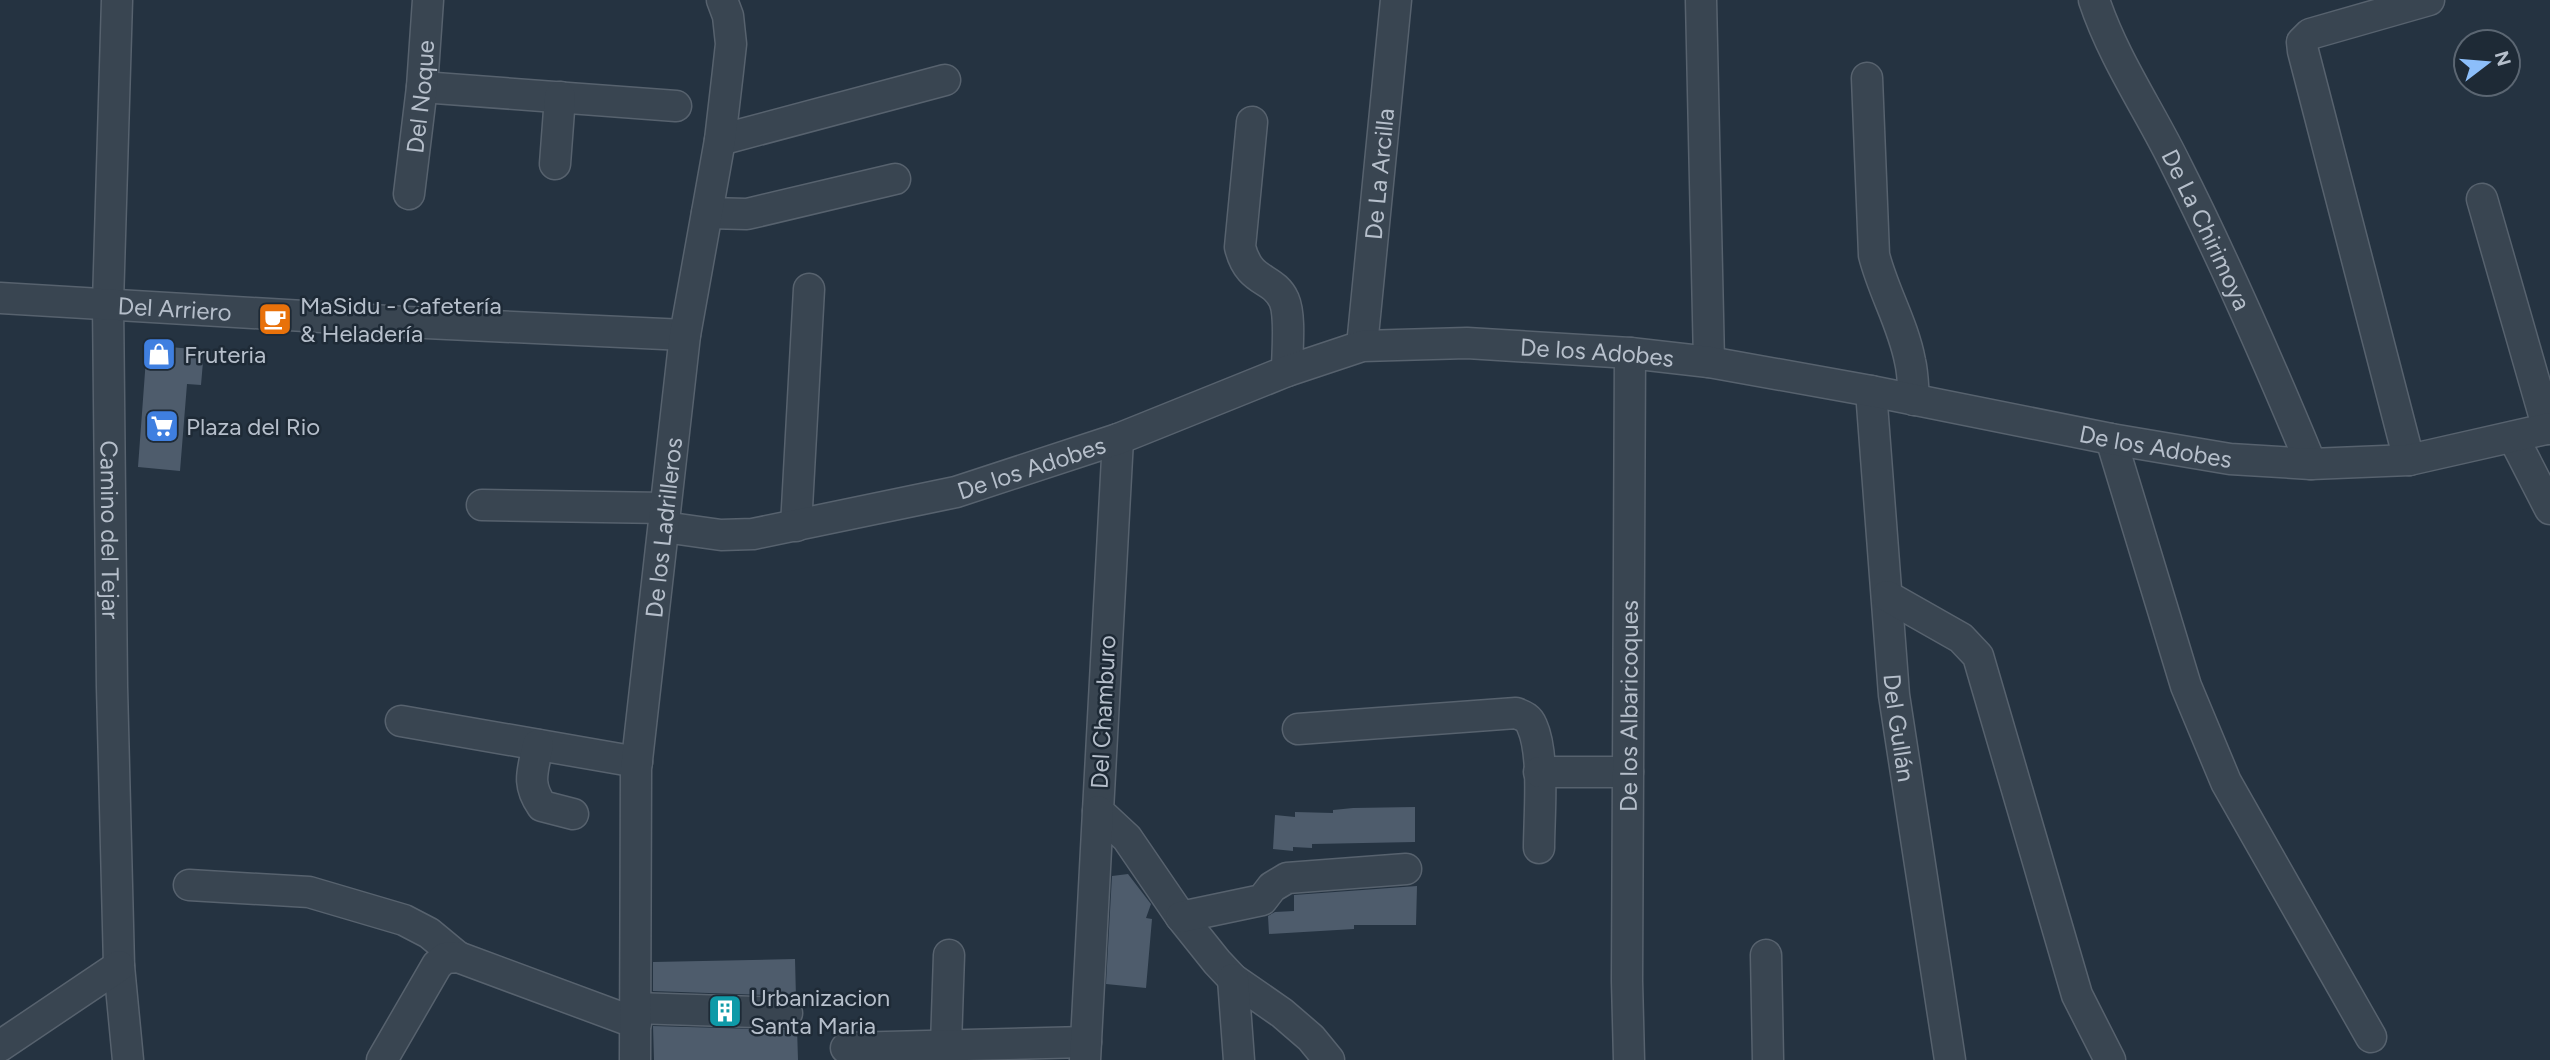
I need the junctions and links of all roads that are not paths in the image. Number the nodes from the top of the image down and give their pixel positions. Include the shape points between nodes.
1 (117, 0) edge
2 (428, 0) edge
3 (1396, 0) edge
4 (1701, 0) edge
5 (2094, 0) edge
6 (2429, 0) edge
7 (729, 5) edge
8 (1867, 78) dead end
9 (945, 80) dead end
10 (422, 87) junction
11 (560, 97) junction
12 (676, 106) dead end
13 (1252, 122) dead end
14 (720, 140) junction
15 (555, 163) dead end
16 (895, 179) dead end
17 (409, 194) dead end
18 (2482, 199) dead end
19 (707, 212) junction
20 (809, 289) dead end
21 (0, 298) edge
22 (108, 303) junction
23 (685, 335) junction
24 (1362, 346) junction
25 (1630, 353) junction
26 (1709, 362) junction
27 (1287, 371) junction
28 (1871, 391) junction
29 (1914, 400) junction
30 (2549, 429) edge
31 (2513, 437) junction
32 (1118, 439) junction
33 (2111, 439) junction
34 (2409, 460) junction
35 (2311, 464) junction
36 (482, 505) dead end
37 (2550, 509) edge
38 (664, 518) junction
39 (796, 526) junction
40 (1887, 596) junction
41 (401, 722) dead end
42 (1298, 729) dead end
43 (538, 746) junction
44 (637, 762) junction
45 (1539, 772) junction
46 (1628, 772) junction
47 (1098, 811) junction
48 (573, 814) dead end
49 (1539, 848) dead end
50 (1406, 869) dead end
51 (189, 885) dead end
52 (1181, 917) junction
53 (949, 955) dead end
54 (1766, 955) dead end
55 (458, 957) junction
56 (119, 966) junction
57 (1233, 979) junction
58 (1260, 998) junction
59 (787, 1013) dead end
60 (636, 1016) junction
61 (2371, 1037) dead end
62 (946, 1045) junction
63 (0, 1046) edge
64 (846, 1048) dead end
65 (1085, 1051) edge
66 (128, 1060) edge
67 (382, 1060) edge
68 (635, 1060) edge
69 (1239, 1060) edge
70 (1255, 1060) edge
71 (1329, 1060) edge
72 (1629, 1060) edge
73 (1768, 1060) edge
74 (1950, 1060) edge
75 (2110, 1060) edge

1 - 22 street, Camino del Tejar
2 - 10 street, Del Noque
3 - 24 street, De La Arcilla
4 - 26 street
5 - 35 street, De La Chirimoya via 2121,66 2226,265
6 - 34 street via 2310,34 2302,42
7 - 14 street, De los Ladrilleros via 731,44
8 - 29 street via 1874,255 1910,360
9 - 14 street
10 - 11 street
10 - 17 street, Del Noque
11 - 12 street
11 - 15 street
13 - 27 street via 1240,247 1250,271 1284,300
14 - 19 street, De los Ladrilleros
16 - 19 street via 747,214
18 - 30 street
19 - 23 street, De los Ladrilleros
20 - 39 street
21 - 22 street, Del Arriero
22 - 23 street, Del Arriero
22 - 56 street, Camino del Tejar
23 - 38 street, De los Ladrilleros
24 - 25 street, De los Adobes via 1468,343
24 - 27 street, De los Adobes
25 - 26 street, De los Adobes
25 - 46 street, De los Albaricoques
26 - 28 street, De los Adobes
27 - 32 street, De los Adobes
28 - 29 street, De los Adobes
28 - 40 street, Del Gullán
29 - 33 street, De los Adobes
30 - 31 street, De los Adobes
31 - 34 street, De los Adobes
31 - 37 street
32 - 39 street, De los Adobes via 956,492
32 - 47 street, Del Chamburo
33 - 35 street, De los Adobes via 2230,459
33 - 61 street via 2186,686 2226,782
34 - 35 street, De los Adobes
36 - 38 street, De los Adobes
38 - 39 street, De los Adobes via 732,534
38 - 44 street, De los Ladrilleros
40 - 74 street, Del Gullán via 1894,695
40 - 75 street via 1961,638 1978,656 2077,995
41 - 43 street
42 - 45 street via 1516,713 1532,725
43 - 44 street
43 - 48 street via 533,793 542,806
44 - 60 street, De los Ladrilleros
45 - 46 street
45 - 49 street
46 - 72 street, De los Albaricoques
47 - 52 street, Del Chamburo via 1127,838
47 - 65 street
50 - 52 street via 1287,878 1262,900
51 - 55 street via 309,892 404,920
52 - 57 street, Del Chamburo
53 - 62 street
54 - 73 street
55 - 60 street
55 - 67 street via 437,965
56 - 63 street
56 - 66 street, Camino del Tejar
57 - 58 street, Del Chamburo
57 - 69 street
58 - 70 street
58 - 71 street, Del Chamburo via 1311,1038
59 - 60 street
60 - 68 street, De los Ladrilleros
62 - 64 street
62 - 65 street

